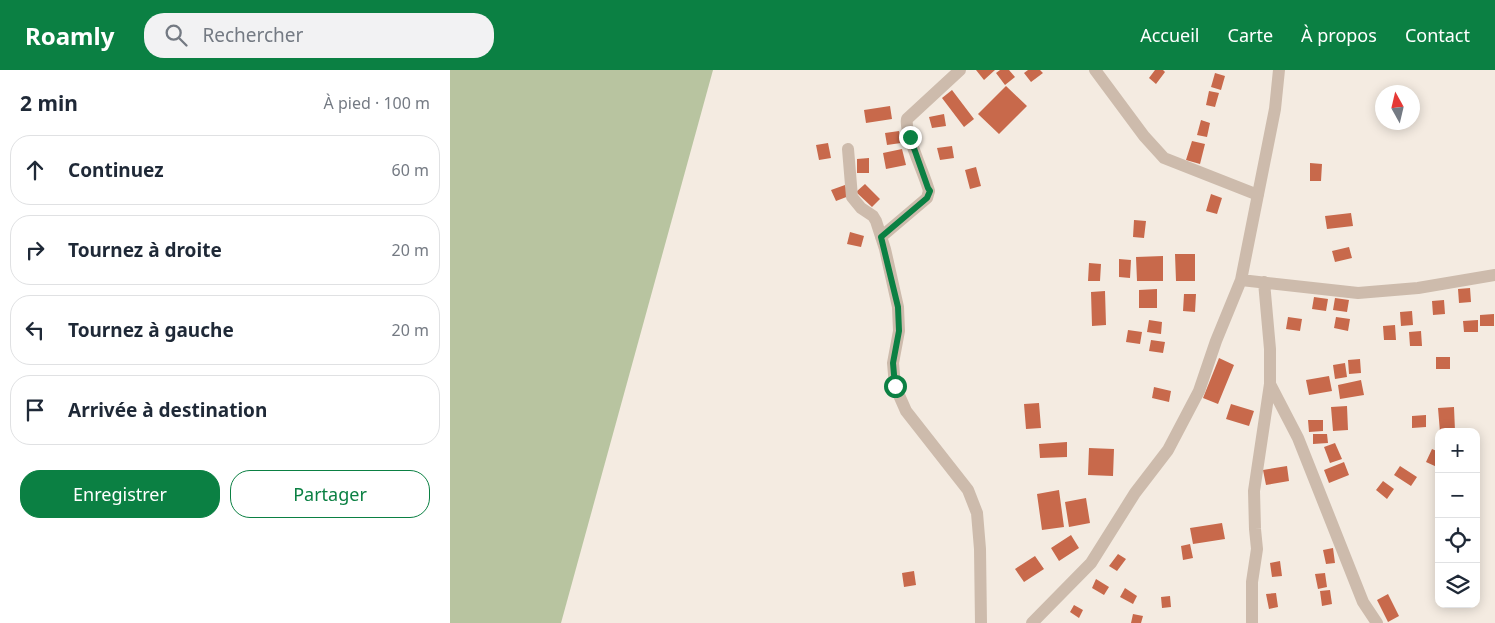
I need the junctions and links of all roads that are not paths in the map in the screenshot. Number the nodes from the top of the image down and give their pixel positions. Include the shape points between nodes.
1 (960, 70) edge
2 (1095, 70) edge
3 (1279, 70) edge
4 (848, 149) dead end
5 (1258, 195) junction
6 (881, 237) junction
7 (1495, 276) edge
8 (1241, 280) junction
9 (1264, 282) junction
10 (1270, 384) junction
11 (981, 623) edge
12 (1032, 623) edge
13 (1252, 623) edge
14 (1377, 623) edge

1 - 6 street via 906,121 930,191 927,198
2 - 5 street via 1164,158
3 - 5 street
4 - 6 street via 852,197 873,216
5 - 8 street
6 - 11 street via 898,307 899,331 893,363 895,386 906,411 968,490 977,514
7 - 9 street via 1358,293
8 - 9 street
8 - 12 street via 1199,392 1168,450 1135,493 1091,563
9 - 10 street
10 - 13 street via 1254,491 1257,549 1252,582
10 - 14 street via 1298,438 1363,602

